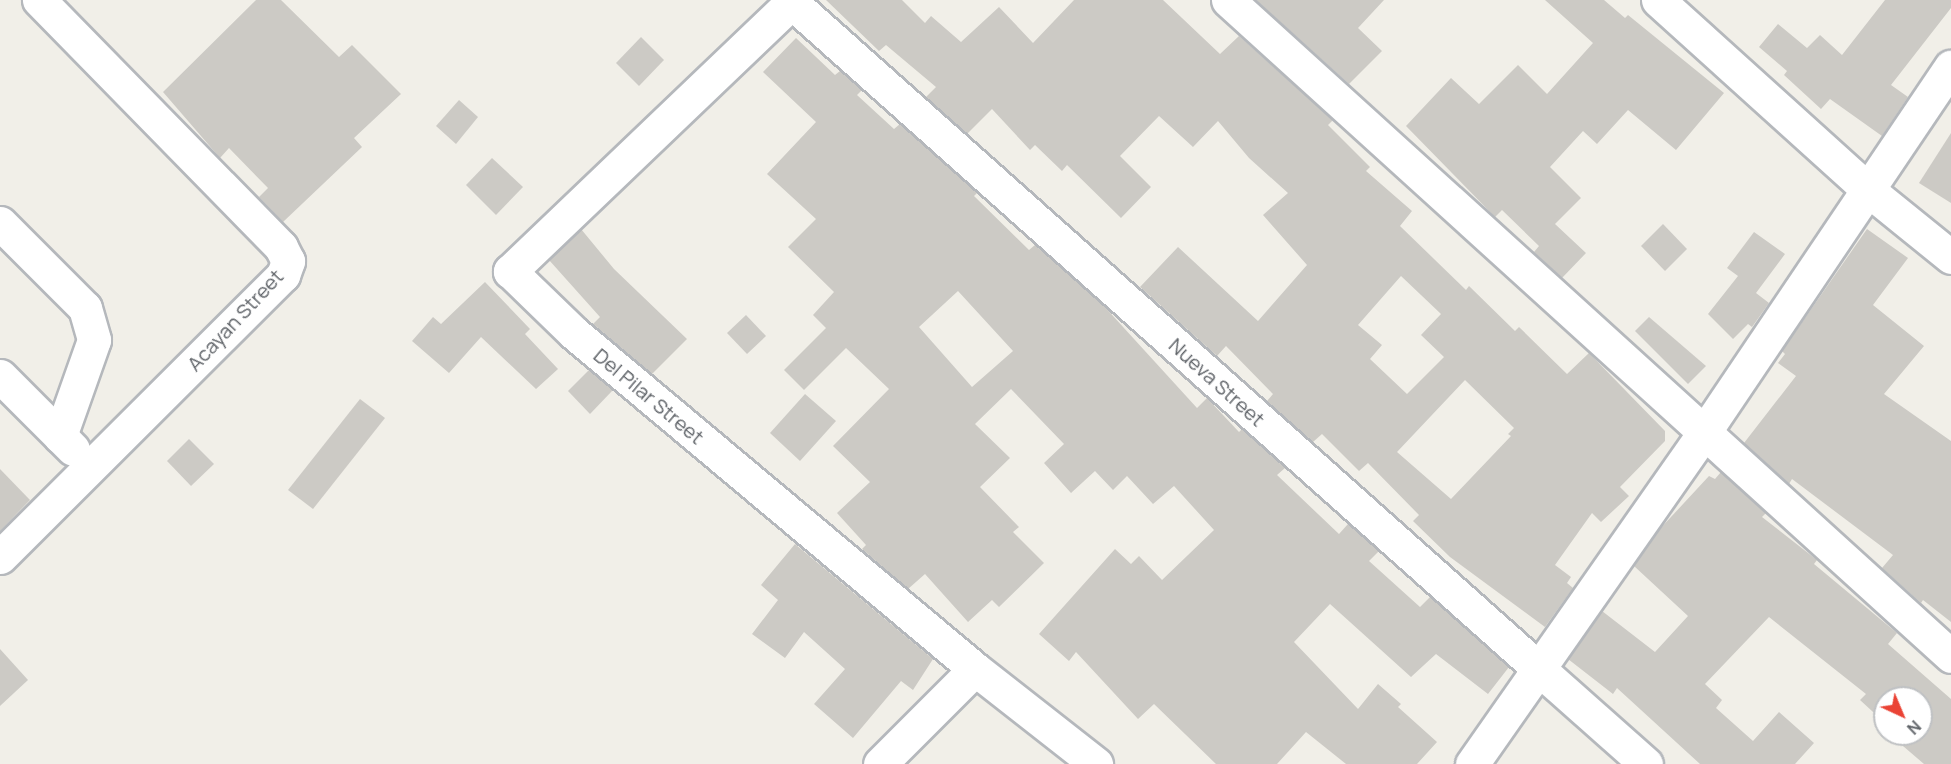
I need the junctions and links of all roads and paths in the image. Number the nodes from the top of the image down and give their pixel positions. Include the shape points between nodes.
1 (39, 0) edge
2 (1228, 0) edge
3 (1658, 0) edge
4 (791, 1) edge
5 (1951, 67) edge
6 (1867, 189) junction
7 (0, 223) edge
8 (1951, 257) edge
9 (0, 376) edge
10 (1703, 434) junction
11 (60, 436) junction
12 (92, 466) junction
13 (0, 557) edge
14 (1951, 656) edge
15 (975, 669) junction
16 (1539, 669) junction
17 (880, 764) edge
18 (1096, 764) edge
19 (1472, 764) edge
20 (1646, 764) edge

1 - 12 street, Acayan Street via 281,247 288,261 283,275
2 - 10 street
3 - 6 street
4 - 15 street, Del Pilar Street via 510,271 574,333
4 - 16 street, Nueva Street
5 - 6 street
6 - 8 street
6 - 10 street
7 - 11 street via 85,308 94,340
9 - 11 street
10 - 14 street
10 - 16 street
11 - 12 street
12 - 13 street, Acayan Street
15 - 17 street
15 - 18 street, Del Pilar Street
16 - 19 street
16 - 20 street, Nueva Street

